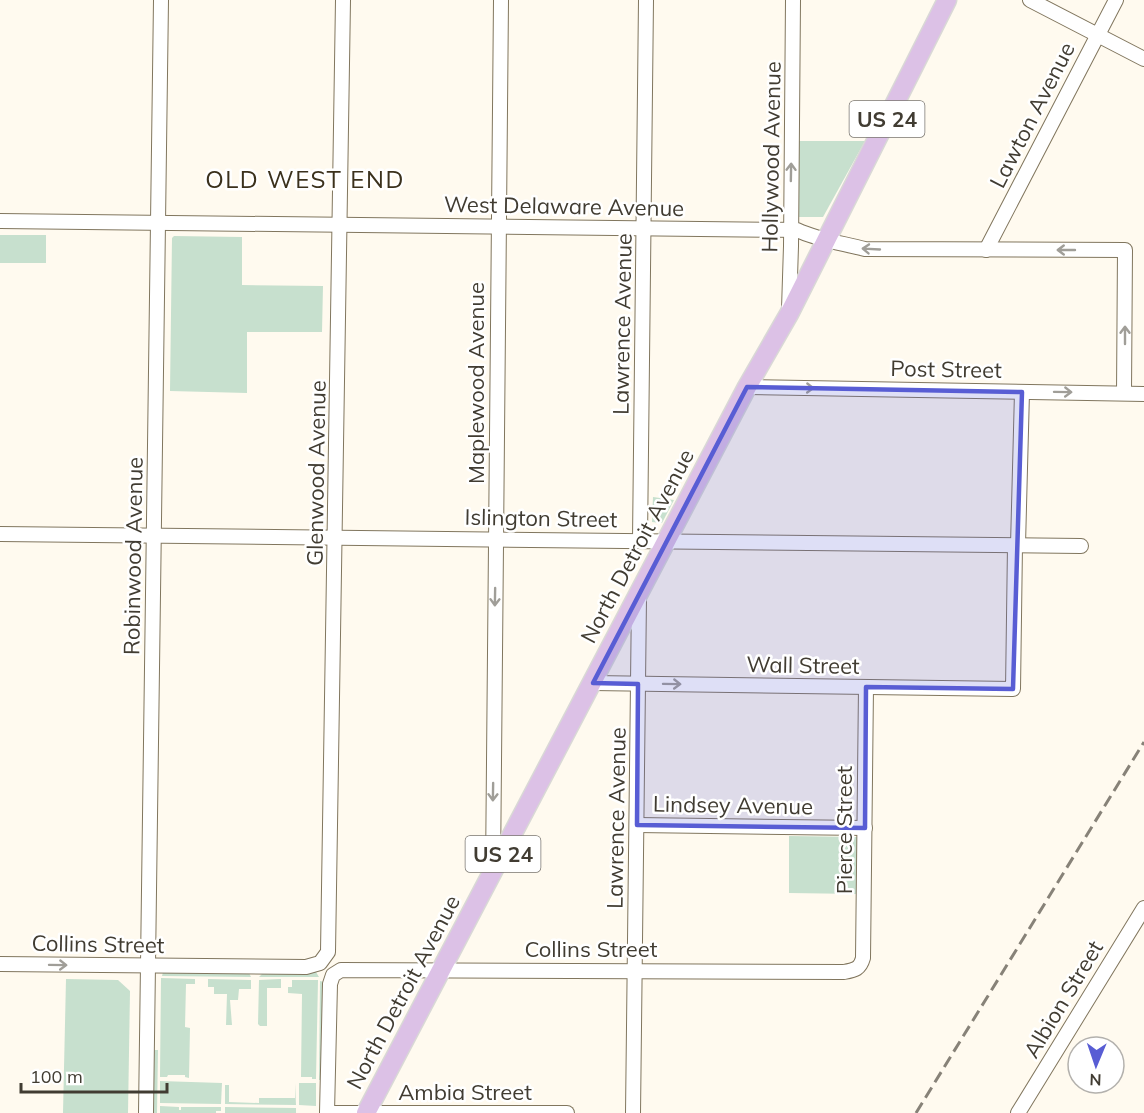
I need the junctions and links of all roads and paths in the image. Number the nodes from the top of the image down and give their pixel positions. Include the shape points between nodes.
1 (161, 0) edge
2 (343, 0) edge
3 (501, 0) edge
4 (646, 0) edge
5 (793, 0) edge
6 (947, 0) edge
7 (1030, 0) edge
8 (1116, 0) edge
9 (1098, 34) junction
10 (1144, 59) edge
11 (0, 221) edge
12 (158, 223) junction
13 (341, 225) junction
14 (498, 227) junction
15 (644, 228) junction
16 (791, 230) junction
17 (827, 239) junction
18 (986, 250) junction
19 (789, 314) junction
20 (747, 387) junction
21 (1022, 392) junction
22 (1124, 393) junction
23 (1144, 394) edge
24 (0, 534) edge
25 (154, 535) junction
26 (336, 537) junction
27 (495, 539) junction
28 (640, 540) junction
29 (668, 541) junction
30 (1017, 545) junction
31 (1081, 546) dead end
32 (639, 595) junction
33 (593, 683) junction
34 (638, 684) junction
35 (866, 687) junction
36 (637, 825) junction
37 (866, 828) junction
38 (493, 873) junction
39 (1144, 908) edge
40 (329, 947) joint
41 (0, 964) edge
42 (148, 966) junction
43 (442, 969) junction
44 (635, 970) junction
45 (855, 970) joint
46 (146, 1113) edge
47 (327, 1113) edge
48 (367, 1113) edge
49 (567, 1113) edge
50 (633, 1113) edge
51 (1018, 1113) edge

1 - 12 street, Robinwood Avenue
2 - 13 street, Glenwood Avenue
3 - 14 street, Maplewood Avenue
4 - 15 street, Lawrence Avenue
16 -> 5 street, Hollywood Avenue
6 - 17 main road, North Detroit Avenue / US 24
7 - 9 street
8 - 9 street, Lawton Avenue
9 - 10 street
9 - 18 street, Lawton Avenue
11 - 12 street, West Delaware Avenue
12 - 13 street, West Delaware Avenue
12 - 25 street, Robinwood Avenue
13 - 14 street, West Delaware Avenue
13 - 26 street, Glenwood Avenue
14 - 15 street, West Delaware Avenue
14 - 27 street, Maplewood Avenue
15 - 16 street, West Delaware Avenue
15 - 28 street, Lawrence Avenue
16 - 17 street, West Delaware Avenue
16 - 19 street, Hollywood Avenue
18 -> 17 street, West Delaware Avenue via 865,249
17 - 19 main road, North Detroit Avenue / US 24
22 -> 18 street, West Delaware Avenue via 1125,250
19 - 20 main road, North Detroit Avenue / US 24
20 -> 21 street, Post Street
20 - 29 main road, North Detroit Avenue / US 24
21 -> 22 street, Post Street
21 - 30 street
22 - 23 street, Post Street
24 - 25 street, Islington Street
25 - 26 street, Islington Street
25 - 42 street, Robinwood Avenue
26 - 27 street, Islington Street
26 - 40 street, Glenwood Avenue
27 - 28 street, Islington Street
27 -> 38 street, Maplewood Avenue
28 - 29 street, Islington Street
29 - 30 street, Islington Street
29 - 32 main road, North Detroit Avenue / US 24
30 - 31 street, Islington Street
30 - 35 street, Wall Street via 1013,689
32 - 33 main road, North Detroit Avenue / US 24
32 - 34 street, Lawrence Avenue
33 - 34 street, Wall Street
33 - 38 main road, North Detroit Avenue / US 24
34 -> 35 street, Wall Street
34 - 36 street, Lawrence Avenue
35 - 37 street, Pierce Street
36 - 37 street, Lindsey Avenue
36 - 44 street, Lawrence Avenue
37 - 45 street, Pierce Street via 863,958
38 - 43 main road, North Detroit Avenue / US 24
39 - 51 street, Albion Street
40 - 42 street, Collins Street via 323,960 310,966
41 -> 42 street, Collins Street
42 - 46 street, Robinwood Avenue
43 - 44 street, Collins Street
43 - 47 street, Collins Street via 348,969 331,978 334,1078
43 - 48 main road, North Detroit Avenue / US 24 via 375,1084
44 - 45 street, Collins Street
44 - 50 street, Lawrence Avenue
47 - 48 street, Ambia Street
48 - 49 street, Ambia Street

